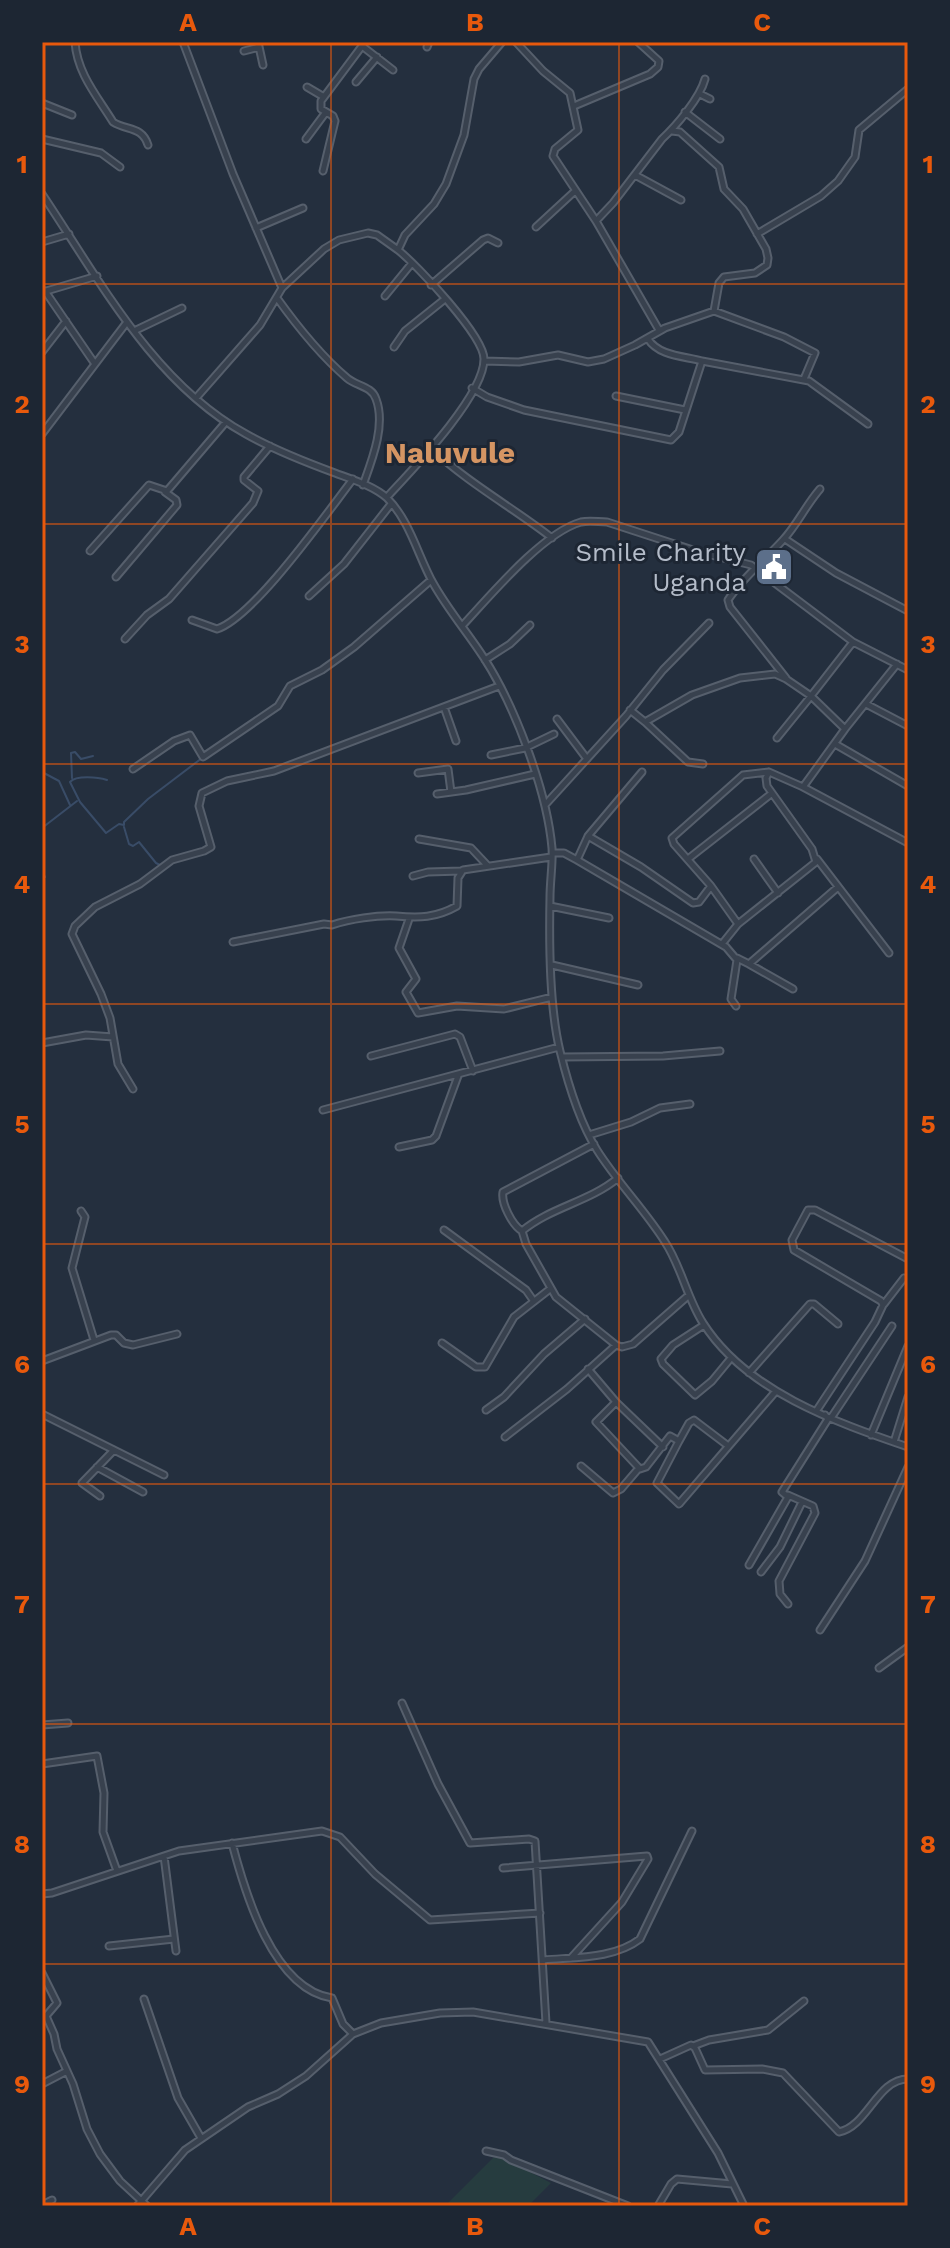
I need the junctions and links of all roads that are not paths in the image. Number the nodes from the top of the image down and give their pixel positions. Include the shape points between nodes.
1 (75, 42) edge
2 (183, 42) edge
3 (502, 42) edge
4 (516, 42) edge
5 (638, 42) edge
6 (259, 44) edge
7 (364, 44) edge
8 (244, 51) dead end
9 (377, 57) junction
10 (263, 65) dead end
11 (393, 70) dead end
12 (705, 79) dead end
13 (356, 82) dead end
14 (307, 87) dead end
15 (908, 89) edge
16 (700, 94) junction
17 (324, 97) junction
18 (710, 99) dead end
19 (42, 103) edge
20 (574, 106) junction
21 (326, 112) junction
22 (685, 112) junction
23 (72, 115) dead end
24 (672, 131) junction
25 (42, 139) edge
26 (306, 139) dead end
27 (720, 139) dead end
28 (148, 145) dead end
29 (120, 167) dead end
30 (323, 171) dead end
31 (635, 175) junction
32 (575, 191) junction
33 (42, 194) edge
34 (681, 200) dead end
35 (303, 208) dead end
36 (596, 221) junction
37 (536, 227) dead end
38 (256, 228) junction
39 (69, 234) junction
40 (757, 234) junction
41 (42, 242) edge
42 (498, 243) dead end
43 (398, 250) junction
44 (412, 263) junction
45 (97, 276) junction
46 (431, 285) junction
47 (282, 288) junction
48 (44, 292) edge
49 (385, 296) dead end
50 (277, 298) junction
51 (445, 299) junction
52 (182, 308) dead end
53 (714, 311) junction
54 (66, 321) junction
55 (127, 322) junction
56 (659, 330) junction
57 (134, 331) junction
58 (648, 339) junction
59 (394, 347) dead end
60 (42, 352) edge
61 (484, 361) junction
62 (702, 361) junction
63 (95, 364) junction
64 (804, 379) junction
65 (472, 388) junction
66 (616, 396) dead end
67 (196, 398) junction
68 (685, 410) junction
69 (225, 423) junction
70 (868, 424) dead end
71 (42, 434) edge
72 (270, 446) junction
73 (432, 449) junction
74 (353, 479) junction
75 (363, 485) junction
76 (820, 489) dead end
77 (164, 491) junction
78 (387, 497) junction
79 (391, 504) junction
80 (552, 538) junction
81 (785, 539) junction
82 (90, 551) dead end
83 (754, 568) junction
84 (116, 577) dead end
85 (431, 580) junction
86 (309, 596) dead end
87 (908, 611) edge
88 (192, 620) dead end
89 (709, 623) dead end
90 (530, 625) dead end
91 (462, 626) junction
92 (125, 639) dead end
93 (853, 642) junction
94 (485, 660) junction
95 (897, 664) junction
96 (908, 670) edge
97 (786, 679) junction
98 (499, 686) junction
99 (811, 696) junction
100 (866, 704) junction
101 (444, 707) junction
102 (630, 710) junction
103 (557, 719) dead end
104 (645, 722) junction
105 (908, 726) edge
106 (845, 729) junction
107 (554, 734) dead end
108 (777, 738) dead end
109 (456, 741) dead end
110 (835, 744) junction
111 (525, 748) junction
112 (491, 755) dead end
113 (587, 759) junction
114 (703, 764) dead end
115 (133, 769) dead end
116 (642, 772) dead end
117 (769, 772) junction
118 (418, 773) dead end
119 (535, 774) junction
120 (908, 786) edge
121 (803, 787) junction
122 (451, 792) junction
123 (437, 794) dead end
124 (771, 794) junction
125 (545, 805) junction
126 (588, 836) junction
127 (419, 839) dead end
128 (908, 843) edge
129 (552, 855) junction
130 (816, 858) junction
131 (688, 859) junction
132 (754, 859) dead end
133 (577, 860) junction
134 (487, 865) junction
135 (461, 871) junction
136 (413, 876) dead end
137 (711, 886) junction
138 (838, 887) junction
139 (778, 893) junction
140 (550, 906) junction
141 (609, 918) dead end
142 (409, 919) junction
143 (738, 924) junction
144 (233, 942) dead end
145 (722, 944) junction
146 (889, 953) dead end
147 (736, 957) junction
148 (749, 964) junction
149 (552, 965) junction
150 (638, 985) dead end
151 (793, 989) dead end
152 (552, 997) junction
153 (736, 1006) dead end
154 (113, 1037) junction
155 (42, 1043) edge
156 (559, 1047) junction
157 (720, 1051) dead end
158 (371, 1056) dead end
159 (562, 1057) junction
160 (473, 1071) junction
161 (458, 1075) junction
162 (133, 1089) dead end
163 (690, 1104) dead end
164 (323, 1110) dead end
165 (589, 1135) junction
166 (594, 1144) junction
167 (399, 1147) dead end
168 (618, 1178) junction
169 (81, 1211) dead end
170 (444, 1230) dead end
171 (522, 1231) junction
172 (908, 1259) edge
173 (904, 1278) dead end
174 (550, 1289) junction
175 (689, 1295) junction
176 (533, 1300) junction
177 (883, 1305) junction
178 (585, 1319) junction
179 (838, 1324) dead end
180 (704, 1325) junction
181 (892, 1326) dead end
182 (177, 1334) dead end
183 (94, 1340) junction
184 (442, 1343) dead end
185 (616, 1345) junction
186 (908, 1346) edge
187 (731, 1358) junction
188 (42, 1361) edge
189 (588, 1369) junction
190 (749, 1373) junction
191 (776, 1391) junction
192 (908, 1397) edge
193 (616, 1402) junction
194 (486, 1410) dead end
195 (817, 1410) junction
196 (43, 1415) edge
197 (828, 1416) junction
198 (42, 1423) edge
199 (871, 1435) junction
200 (505, 1437) dead end
201 (679, 1441) junction
202 (894, 1442) junction
203 (727, 1445) junction
204 (663, 1447) junction
205 (908, 1447) edge
206 (114, 1450) junction
207 (581, 1466) dead end
208 (97, 1467) junction
209 (908, 1467) edge
210 (639, 1468) junction
211 (164, 1475) dead end
212 (143, 1492) dead end
213 (788, 1495) junction
214 (100, 1496) dead end
215 (802, 1502) junction
216 (749, 1565) dead end
217 (761, 1572) dead end
218 (788, 1604) dead end
219 (820, 1630) dead end
220 (908, 1647) edge
221 (879, 1668) dead end
222 (402, 1703) dead end
223 (68, 1723) dead end
224 (42, 1725) edge
225 (42, 1764) edge
226 (692, 1831) dead end
227 (232, 1843) junction
228 (164, 1856) junction
229 (537, 1865) junction
230 (503, 1868) dead end
231 (117, 1871) junction
232 (42, 1894) edge
233 (540, 1913) junction
234 (174, 1939) junction
235 (109, 1946) dead end
236 (176, 1951) dead end
237 (571, 1958) junction
238 (544, 1960) junction
239 (42, 1973) edge
240 (144, 1999) dead end
241 (804, 2001) dead end
242 (546, 2023) junction
243 (353, 2034) junction
244 (693, 2046) junction
245 (660, 2059) junction
246 (67, 2071) junction
247 (908, 2079) edge
248 (42, 2084) edge
249 (201, 2138) junction
250 (486, 2151) dead end
251 (732, 2184) junction
252 (52, 2200) dead end
253 (142, 2204) edge
254 (42, 2205) edge
255 (628, 2206) edge
256 (658, 2206) edge
257 (744, 2206) edge

1 - 28 street via 82,71 113,122 141,132
2 - 38 street
3 - 43 street via 474,79 464,135 446,184
4 - 20 street via 563,85
5 - 20 street via 659,61 658,67
6 - 8 street
6 - 10 street
7 - 9 street
7 - 17 street
9 - 11 street
9 - 13 street
12 - 16 street
14 - 17 street
15 - 40 street via 859,130 855,157 838,181
16 - 18 street
16 - 22 street
17 - 21 street via 320,107
19 - 23 street
20 - 32 street via 578,132 553,152
21 - 26 street
21 - 30 street via 335,121
22 - 24 street
22 - 27 street
24 - 31 street
24 - 40 street via 680,132 719,167 724,189
25 - 29 street via 101,153
31 - 34 street
31 - 36 street
32 - 36 street
32 - 37 street
33 - 39 street
35 - 38 street
36 - 56 street
38 - 47 street
39 - 41 street
39 - 45 street
40 - 53 street via 768,254 767,265 755,273 724,277
42 - 46 street via 483,240
43 - 44 street
43 - 47 street via 372,234 348,237 324,249
44 - 46 street
44 - 49 street
45 - 48 street
45 - 55 street
46 - 51 street
47 - 50 street
48 - 54 street
50 - 67 street
50 - 75 street via 341,374 377,400 378,434
51 - 59 street via 405,331
51 - 61 street via 478,340
52 - 57 street
53 - 56 street
53 - 64 street via 815,353
54 - 60 street
54 - 63 street
55 - 57 street
55 - 63 street
56 - 58 street
57 - 67 street
58 - 61 street via 595,361 558,355
58 - 62 street via 654,349
61 - 65 street
62 - 64 street
62 - 68 street
63 - 71 street
64 - 70 street
65 - 68 street via 524,410 667,439 679,432
65 - 73 street
66 - 68 street
67 - 69 street
69 - 72 street
69 - 77 street
72 - 74 street
72 - 92 street via 244,477 258,491 253,503 169,599
73 - 78 street
73 - 80 street
74 - 75 street
74 - 88 street via 269,586 233,622 217,629
75 - 78 street
76 - 81 street
77 - 82 street via 148,486
77 - 84 street via 177,505
78 - 79 street
79 - 85 street via 419,548
79 - 86 street via 344,564
80 - 83 street via 582,522 607,522
80 - 91 street
81 - 83 street
81 - 87 street
83 - 93 street
83 - 97 street via 728,604
85 - 91 street
85 - 115 street via 354,647 290,686 278,706 204,756 190,735
89 - 102 street
90 - 94 street
91 - 94 street
93 - 95 street
93 - 99 street
94 - 98 street
95 - 96 street
95 - 100 street
97 - 99 street
97 - 104 street via 775,674 725,681
98 - 101 street
98 - 111 street
99 - 106 street
99 - 108 street
100 - 105 street
100 - 106 street
101 - 109 street
101 - 154 street via 202,793 199,806 211,847 172,860 95,907 72,934 101,994
102 - 104 street
102 - 113 street
103 - 113 street
104 - 114 street via 688,762
106 - 110 street
107 - 111 street
110 - 120 street
110 - 121 street
111 - 112 street
111 - 119 street
113 - 125 street
116 - 126 street
117 - 121 street
117 - 124 street
117 - 131 street via 740,778 674,835 672,842
118 - 122 street via 448,769
119 - 122 street
119 - 125 street
121 - 128 street
122 - 123 street
124 - 130 street
124 - 131 street
125 - 129 street
126 - 133 street
126 - 137 street via 693,903
127 - 134 street via 471,848
129 - 133 street via 564,853
129 - 134 street
129 - 140 street
130 - 138 street
130 - 139 street
131 - 137 street
132 - 139 street
133 - 145 street
134 - 135 street
135 - 136 street
135 - 142 street via 456,908
137 - 143 street
138 - 146 street
138 - 148 street
139 - 143 street
140 - 141 street
140 - 149 street
142 - 144 street via 391,916 324,924
142 - 152 street via 399,948 416,979 406,992 418,1013 457,1006 504,1009
143 - 145 street
145 - 147 street
147 - 148 street
147 - 153 street via 731,999
148 - 151 street
149 - 150 street
149 - 152 street
152 - 156 street
154 - 155 street via 86,1035
154 - 162 street via 118,1064
156 - 159 street
156 - 160 street
157 - 159 street
158 - 160 street via 455,1034
159 - 165 street
160 - 161 street
161 - 164 street
161 - 167 street via 436,1136
163 - 165 street via 660,1108
165 - 166 street
166 - 168 street
166 - 171 street via 503,1192
168 - 171 street
168 - 175 street via 668,1245
169 - 183 street via 84,1229 72,1268
170 - 176 street
171 - 174 street
172 - 177 street via 808,1210 792,1240 794,1250
173 - 177 street
174 - 176 street
174 - 178 street
175 - 180 street
175 - 185 street via 633,1344
176 - 184 street via 514,1317 485,1367 476,1367
177 - 195 street
178 - 185 street
178 - 194 street
179 - 190 street via 810,1304
180 - 187 street
180 - 187 street via 673,1345 661,1359 663,1364 695,1395
181 - 197 street
182 - 183 street via 139,1345 114,1335
183 - 188 street
185 - 189 street
186 - 199 street
187 - 190 street
189 - 193 street
189 - 200 street
190 - 191 street
191 - 195 street
191 - 203 street
192 - 202 street
193 - 204 street
193 - 210 street via 596,1422
195 - 197 street
196 - 198 street
196 - 206 street
197 - 199 street
197 - 213 street via 781,1489
199 - 202 street
201 - 203 street via 694,1420
201 - 203 street via 657,1483 679,1504
201 - 204 street via 670,1436
202 - 205 street
204 - 210 street
206 - 208 street
206 - 211 street
207 - 210 street via 613,1493
208 - 212 street
208 - 214 street via 82,1483
209 - 219 street via 865,1561
213 - 215 street
213 - 216 street
215 - 217 street
215 - 218 street via 813,1506 815,1513 779,1581
220 - 221 street
222 - 229 street via 470,1843 532,1840
223 - 224 street
225 - 231 street via 98,1757 103,1832
226 - 237 street via 640,1939 608,1953
227 - 228 street
227 - 233 street via 328,1832 340,1837 427,1919
227 - 243 street via 274,1955 310,1992 332,1998
228 - 231 street
228 - 234 street
229 - 230 street
229 - 233 street
229 - 237 street via 648,1857 622,1902
231 - 232 street
233 - 238 street
234 - 235 street
234 - 236 street
237 - 238 street
238 - 242 street
239 - 246 street via 57,2001 46,2016
240 - 249 street via 178,2098
241 - 244 street via 768,2030
242 - 243 street via 485,2013 440,2013 381,2023
242 - 245 street via 643,2040
243 - 249 street via 306,2076
244 - 245 street
244 - 247 street via 705,2070 785,2074 839,2132 859,2120 892,2084
245 - 251 street
246 - 248 street
246 - 253 street via 100,2154
249 - 253 street via 180,2154
250 - 255 street
251 - 256 street via 677,2179
251 - 257 street
252 - 254 street

